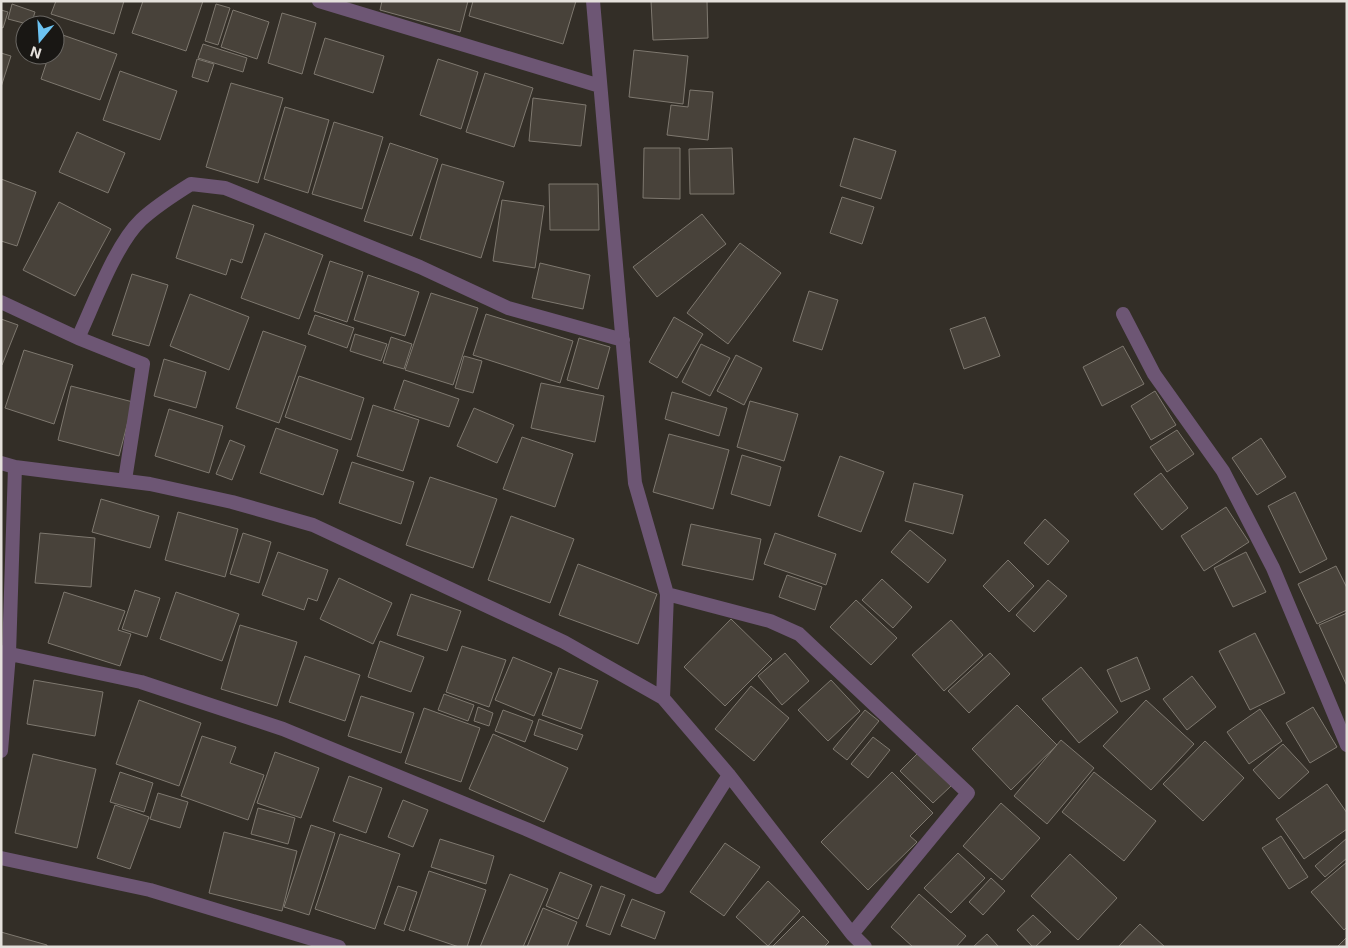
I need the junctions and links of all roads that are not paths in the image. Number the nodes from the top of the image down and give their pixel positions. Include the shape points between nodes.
1 (319, 1) edge
2 (593, 1) edge
3 (600, 86) junction
4 (1, 302) edge
5 (1123, 314) dead end
6 (78, 338) junction
7 (623, 340) junction
8 (8, 465) edge
9 (125, 480) junction
10 (666, 594) junction
11 (5, 653) edge
12 (663, 698) junction
13 (1347, 745) edge
14 (1, 752) edge
15 (729, 774) junction
16 (1, 858) edge
17 (852, 934) junction
18 (339, 947) edge
19 (865, 947) edge

1 - 3 street
2 - 3 street
3 - 7 street
4 - 6 street
5 - 13 street via 1154,374 1228,480 1273,568
6 - 7 street via 120,250 141,220 191,184 225,188 420,267 508,308
6 - 9 street via 143,364
7 - 10 street via 635,483
8 - 9 street
8 - 11 street
9 - 12 street via 232,502 313,524 564,642
10 - 12 street
10 - 17 street via 770,621 799,634 968,792
11 - 14 street
11 - 15 street via 141,682 283,729 658,887
12 - 15 street
15 - 17 street
16 - 18 street via 150,890
17 - 19 street

